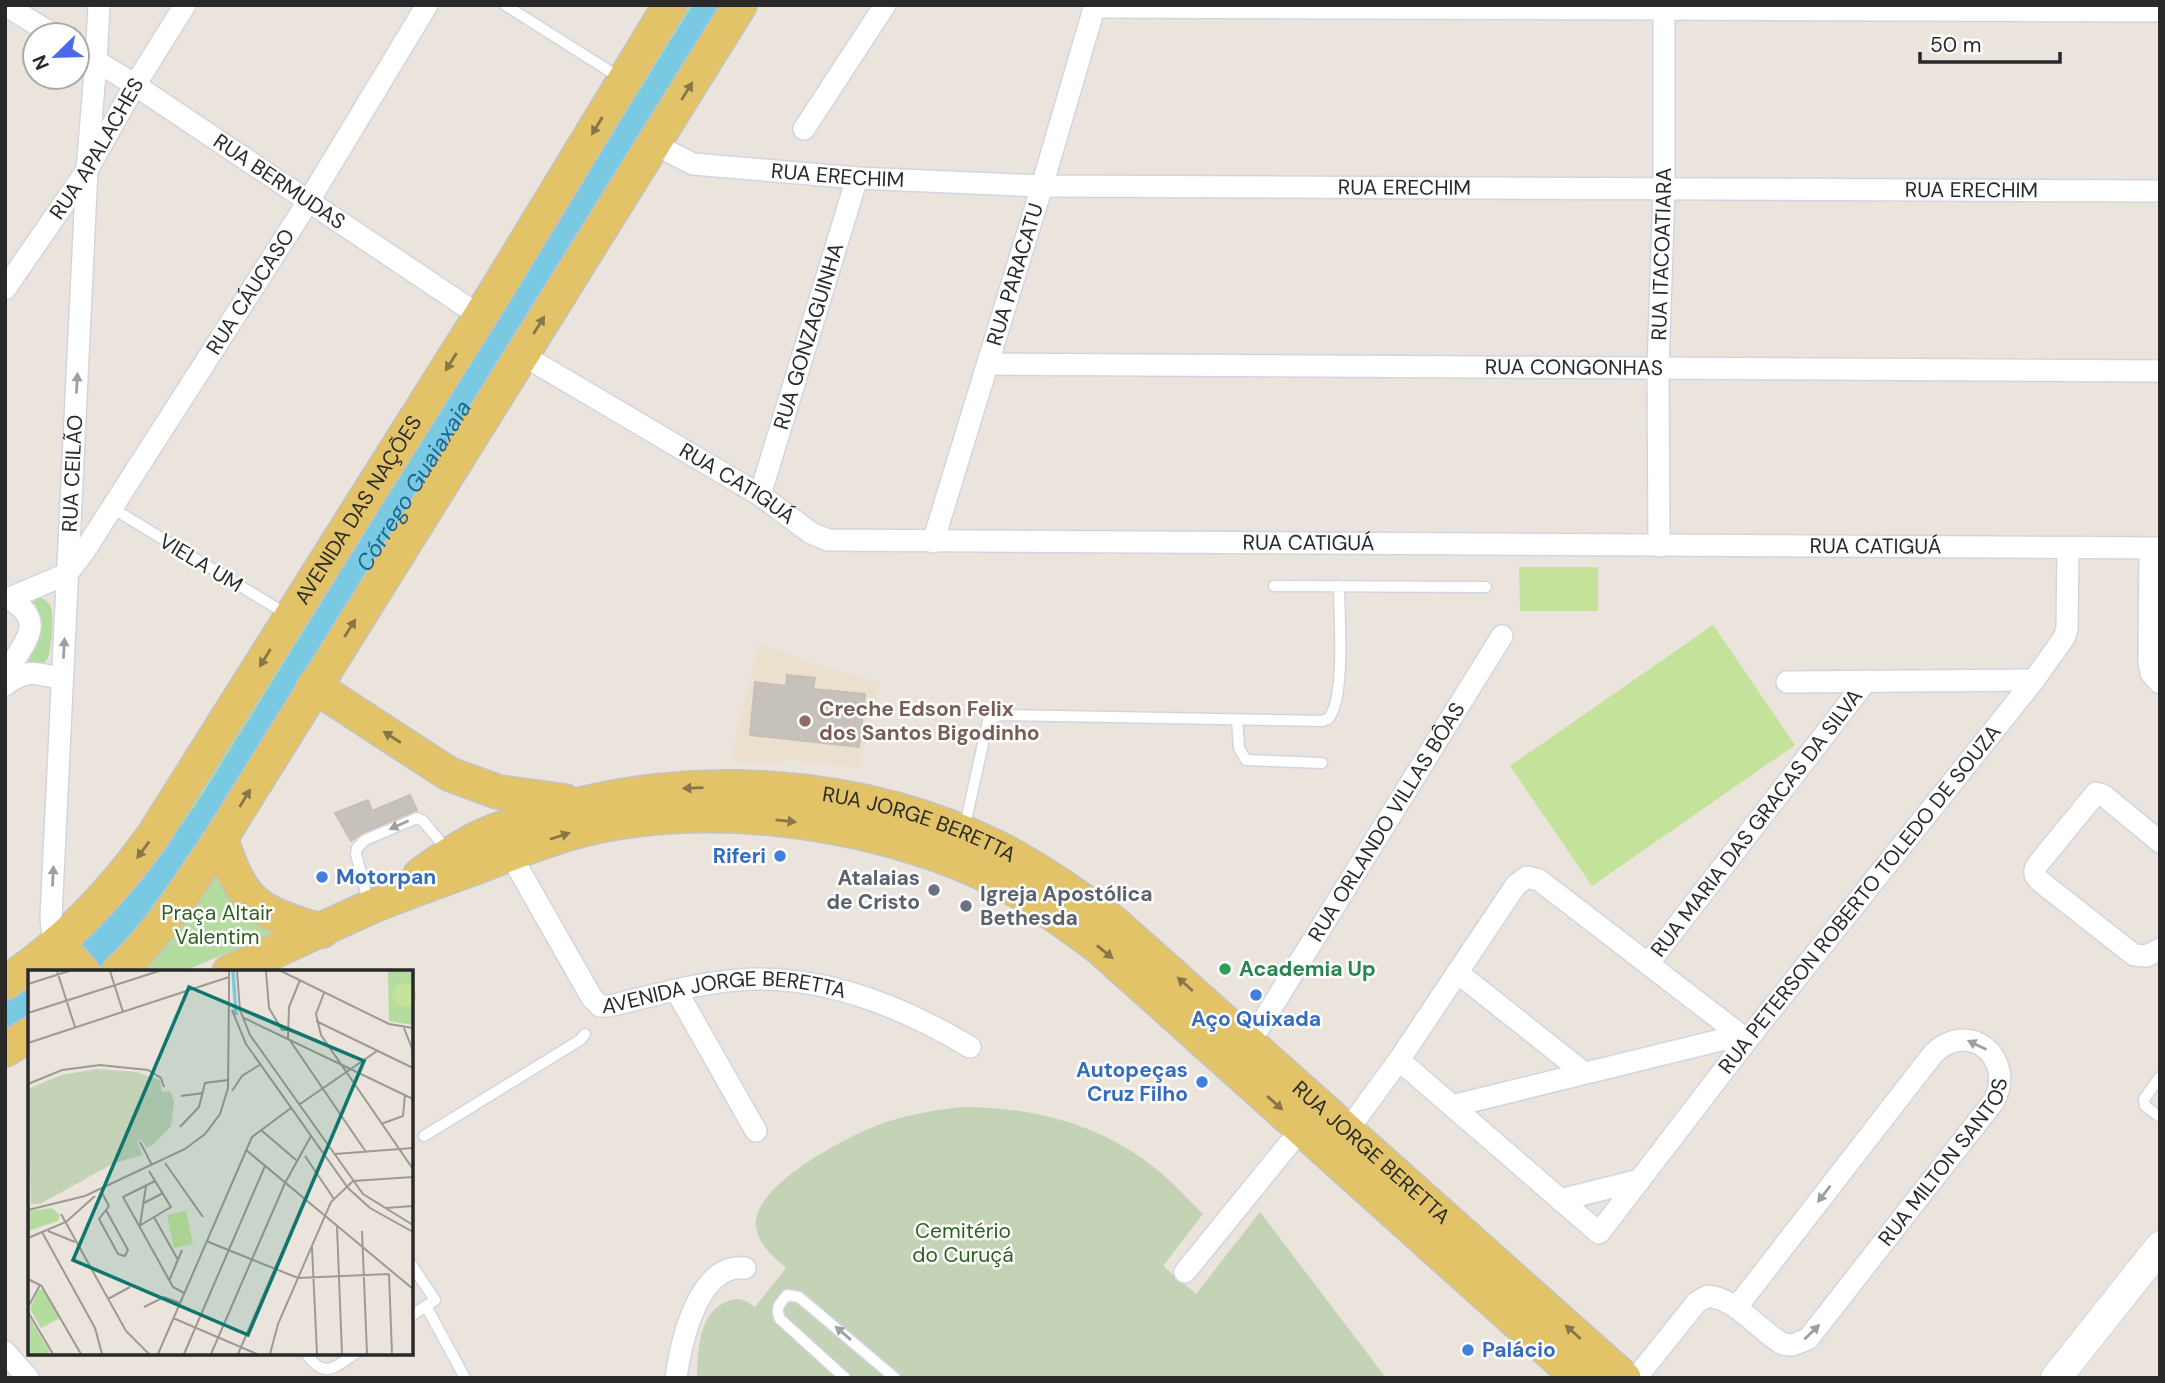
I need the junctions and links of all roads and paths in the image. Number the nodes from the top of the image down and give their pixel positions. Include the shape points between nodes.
1 (5, 5) edge
2 (99, 5) edge
3 (185, 5) edge
4 (427, 5) edge
5 (505, 5) edge
6 (670, 5) edge
7 (740, 5) edge
8 (885, 5) edge
9 (1095, 6) edge
10 (1665, 7) edge
11 (2160, 11) edge
12 (31, 21) edge
13 (91, 58) edge
14 (96, 61) junction
15 (625, 80) junction
16 (135, 85) junction
17 (804, 129) dead end
18 (654, 144) junction
19 (87, 170) junction
20 (857, 178) junction
21 (1042, 186) junction
22 (1664, 189) junction
23 (2160, 191) edge
24 (308, 202) junction
25 (5, 289) edge
26 (480, 316) junction
27 (521, 354) junction
28 (988, 364) junction
29 (1658, 368) junction
30 (2160, 371) edge
31 (760, 495) junction
32 (112, 508) junction
33 (933, 542) junction
34 (1659, 546) junction
35 (2068, 548) junction
36 (2155, 548) edge
37 (67, 573) junction
38 (1274, 586) dead end
39 (1339, 586) junction
40 (1486, 587) dead end
41 (6, 599) edge
42 (291, 617) junction
43 (1502, 636) dead end
44 (5, 679) edge
45 (62, 679) junction
46 (2034, 680) junction
47 (1866, 681) junction
48 (1787, 682) dead end
49 (2160, 683) edge
50 (5, 685) edge
51 (314, 685) junction
52 (1237, 720) junction
53 (1322, 763) dead end
54 (449, 774) junction
55 (582, 803) junction
56 (964, 834) junction
57 (221, 838) junction
58 (2160, 842) edge
59 (463, 846) junction
60 (510, 854) junction
61 (376, 905) junction
62 (322, 931) junction
63 (57, 943) junction
64 (2160, 948) edge
65 (1648, 964) junction
66 (81, 970) edge
67 (120, 970) edge
68 (234, 970) edge
69 (1458, 973) junction
70 (5, 983) edge
71 (676, 990) junction
72 (585, 1034) dead end
73 (28, 1035) edge
74 (1744, 1037) junction
75 (1250, 1042) junction
76 (970, 1047) dead end
77 (5, 1050) edge
78 (1399, 1060) junction
79 (28, 1061) edge
80 (5, 1071) edge
81 (1584, 1073) junction
82 (2160, 1077) edge
83 (1452, 1106) junction
84 (2160, 1117) edge
85 (1302, 1128) junction
86 (1348, 1130) junction
87 (756, 1131) dead end
88 (424, 1136) dead end
89 (1640, 1180) junction
90 (1560, 1200) junction
91 (2160, 1247) edge
92 (413, 1267) edge
93 (745, 1268) dead end
94 (1185, 1272) dead end
95 (426, 1306) junction
96 (1736, 1308) junction
97 (413, 1315) edge
98 (5, 1352) edge
99 (307, 1355) edge
100 (353, 1355) edge
101 (28, 1378) edge
102 (465, 1378) edge
103 (676, 1378) edge
104 (845, 1378) edge
105 (895, 1378) edge
106 (1579, 1378) edge
107 (1624, 1378) edge
108 (1636, 1378) edge
109 (2056, 1378) edge

1 - 12 street
2 - 14 street, RUA CEILÃO
3 - 16 street, RUA APALACHES
4 - 24 street, RUA CÁUCASO
5 - 15 lane
6 - 15 main road, AVENIDA DAS NAÇÕES
18 -> 7 main road
8 - 17 street
9 - 10 street
9 - 21 street, RUA PARACATU
10 - 11 street
10 - 22 street, RUA ITACOATIARA
13 - 14 street, RUA BERMUDAS
14 - 16 street, RUA BERMUDAS
14 - 19 street, RUA CEILÃO
15 -> 26 main road, AVENIDA DAS NAÇÕES
16 - 19 street, RUA APALACHES
16 - 24 street, RUA BERMUDAS
18 - 20 street, RUA ERECHIM via 693,164
27 -> 18 main road
19 - 25 street, RUA APALACHES
37 -> 19 street, RUA CEILÃO
20 - 21 street, RUA ERECHIM
20 - 31 street, RUA GONZAGUINHA
21 - 22 street, RUA ERECHIM
21 - 28 street, RUA PARACATU
22 - 23 street, RUA ERECHIM
22 - 29 street, RUA ITACOATIARA
24 - 26 street, RUA BERMUDAS
24 - 32 street, RUA CÁUCASO
26 -> 42 main road, AVENIDA DAS NAÇÕES
27 - 31 street, RUA CATIGUÁ
51 -> 27 main road
28 - 29 street, RUA CONGONHAS
28 - 33 street, RUA PARACATU
29 - 30 street, RUA CONGONHAS
29 - 34 street, RUA ITACOATIARA
31 - 33 street, RUA CATIGUÁ via 811,533 828,540
32 - 37 street, RUA CÁUCASO
32 - 42 lane, VIELA UM
33 - 34 street, RUA CATIGUÁ
34 - 35 street, RUA CATIGUÁ
35 - 36 street, RUA CATIGUÁ
35 - 46 street, RUA PETERSON ROBERTO TOLEDO DE SOUZA via 2067,629
36 - 49 street, RUA CATIGUÁ via 2149,662
37 - 41 street
45 -> 37 street, RUA CEILÃO
38 - 39 lane
39 - 40 lane
39 - 52 lane via 1339,683 1332,715 1322,721
41 - 44 street via 24,610 30,632
42 -> 63 main road, AVENIDA DAS NAÇÕES via 153,836 110,891
43 - 75 street, RUA ORLANDO VILLAS BÔAS
45 - 50 street via 27,673
63 -> 45 street, RUA CEILÃO via 51,917
46 - 47 street
46 - 74 street, RUA PETERSON ROBERTO TOLEDO DE SOUZA
47 - 48 street
47 - 65 street, RUA MARIA DAS GRACAS DA SILVA
54 -> 51 main road
57 -> 51 main road
52 - 53 lane via 1238,748 1246,760
52 - 56 lane via 993,717 988,721
54 - 55 main road via 498,792
54 - 59 main road via 468,802
56 -> 55 main road, RUA JORGE BERETTA via 863,802 769,788 675,789
55 - 59 main road, RUA JORGE BERETTA via 517,822
75 -> 56 main road, RUA JORGE BERETTA via 1148,951 1081,899 1008,854
57 - 62 main road via 235,877 249,898 276,917
57 - 67 main road via 170,912
58 - 64 street via 2096,793 2035,871 2041,882 2134,955 2147,956
59 - 61 main road, RUA JORGE BERETTA
59 -> 61 lane via 417,818 365,840 356,854
60 - 61 main road, RUA JORGE BERETTA
60 - 71 street, AVENIDA JORGE BERETTA via 595,1003 609,1006
60 -> 85 main road, RUA JORGE BERETTA via 603,825 721,817 811,823 878,837 943,858 1024,895 1100,948
61 - 62 main road, RUA JORGE BERETTA
62 - 68 main road, RUA JORGE BERETTA
63 - 66 main road
63 - 70 main road, AVENIDA DAS NAÇÕES
65 - 69 street via 1539,880 1527,877 1516,886
65 - 74 street
69 - 78 street
69 - 81 street
71 - 76 street, AVENIDA JORGE BERETTA via 751,979 830,988 916,1017
71 - 87 street
72 - 88 lane
73 - 77 main road
74 - 81 street
74 - 89 street, RUA PETERSON ROBERTO TOLEDO DE SOUZA
75 - 86 main road, RUA JORGE BERETTA
78 - 83 street
78 - 86 street
79 - 80 main road
81 - 83 street
82 - 84 lane via 2144,1099 2145,1106
83 - 90 street
85 - 94 street
85 - 106 main road, RUA JORGE BERETTA
107 -> 86 main road, RUA JORGE BERETTA
89 - 90 street
89 - 90 street, RUA PETERSON ROBERTO TOLEDO DE SOUZA via 1599,1233
91 - 109 main road
92 - 95 lane via 435,1300
93 - 103 street via 723,1270 706,1289 683,1337
95 - 97 lane
95 - 102 lane
96 -> 96 street, RUA MILTON SANTOS via 1783,1344 1800,1343 1815,1331 1994,1101 2001,1081 1989,1051 1963,1039 1951,1041 1933,1054
96 - 108 street, RUA MILTON SANTOS via 1703,1297
98 - 101 street
99 - 100 lane via 321,1370
105 -> 104 lane via 799,1297 787,1295 776,1313 780,1320

